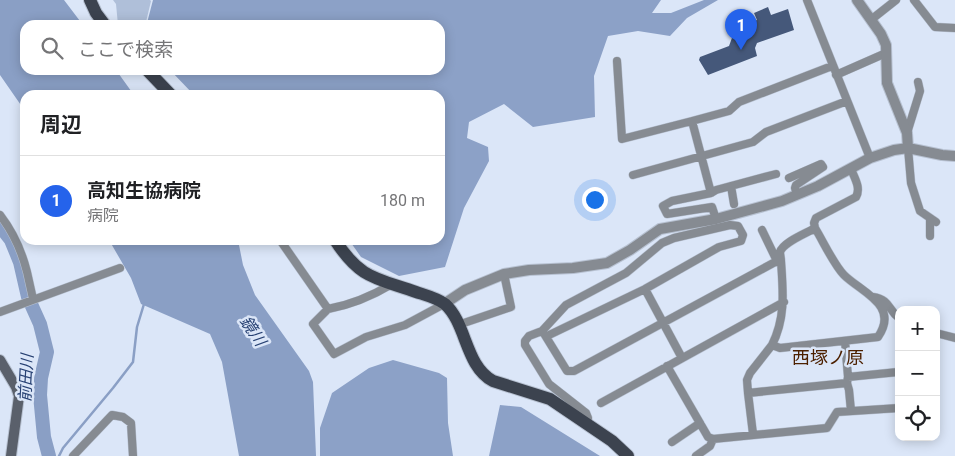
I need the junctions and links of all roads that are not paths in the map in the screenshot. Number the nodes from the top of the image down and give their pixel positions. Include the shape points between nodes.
1 (90, 0) edge
2 (807, 0) edge
3 (857, 0) edge
4 (896, 0) edge
5 (914, 0) edge
6 (872, 19) junction
7 (101, 20) edge
8 (955, 28) edge
9 (886, 53) junction
10 (617, 61) dead end
11 (832, 66) junction
12 (152, 75) edge
13 (836, 75) junction
14 (918, 82) dead end
15 (166, 90) edge
16 (847, 101) junction
17 (692, 121) junction
18 (907, 133) junction
19 (908, 148) junction
20 (702, 156) junction
21 (955, 156) edge
22 (870, 158) junction
23 (851, 169) junction
24 (776, 174) dead end
25 (633, 175) dead end
26 (789, 178) dead end
27 (731, 186) junction
28 (711, 193) junction
29 (797, 195) junction
30 (734, 204) dead end
31 (0, 215) edge
32 (716, 219) junction
33 (815, 228) junction
34 (762, 230) dead end
35 (930, 236) dead end
36 (283, 245) edge
37 (338, 245) edge
38 (779, 261) junction
39 (120, 268) dead end
40 (504, 274) junction
41 (392, 284) junction
42 (644, 288) junction
43 (874, 296) junction
44 (33, 300) junction
45 (784, 302) junction
46 (444, 304) junction
47 (328, 309) junction
48 (0, 312) edge
49 (895, 315) edge
50 (664, 322) junction
51 (458, 325) junction
52 (544, 333) junction
53 (940, 334) edge
54 (955, 338) edge
55 (845, 341) junction
56 (772, 345) junction
57 (682, 358) junction
58 (0, 360) edge
59 (667, 366) junction
60 (895, 372) edge
61 (847, 380) junction
62 (748, 393) junction
63 (601, 403) dead end
64 (895, 408) edge
65 (851, 411) junction
66 (700, 423) junction
67 (587, 424) junction
68 (753, 434) junction
69 (713, 439) junction
70 (672, 442) dead end
71 (11, 456) edge
72 (73, 456) edge
73 (133, 456) edge
74 (628, 456) edge
75 (696, 456) edge

1 - 7 main road
2 - 11 street
3 - 6 street
4 - 6 street
5 - 8 street via 935,27
6 - 9 street via 886,45
9 - 13 street
9 - 18 street via 888,88
10 - 17 street via 622,139
11 - 13 street
11 - 17 street via 739,102 729,111
12 - 15 main road
13 - 16 street
14 - 18 street via 920,91
16 - 20 street via 766,132 753,142
16 - 22 street
17 - 20 street
18 - 19 street
19 - 21 street
19 - 22 street
19 - 35 street via 911,183 920,211 933,220
20 - 25 street
20 - 28 street
22 - 23 street
23 - 29 street
23 - 33 street via 858,188 856,197 816,218
24 - 27 street
26 - 29 street via 822,164 823,167 796,185
27 - 28 street
27 - 30 street
28 - 32 street via 672,201 663,209 667,214 712,207
29 - 32 street
31 - 44 street via 19,250
32 - 40 street via 660,228 607,263
33 - 38 street via 784,247
33 - 43 street via 843,274
34 - 38 street
36 - 47 street
37 - 41 main road via 368,276
38 - 45 street
38 - 50 street
39 - 44 street
40 - 46 street via 465,290
40 - 51 street via 511,308
41 - 46 main road
41 - 47 street
42 - 50 street
42 - 52 street
42 - 52 street via 719,247 741,241 738,226 730,225 662,243 626,273 566,305
43 - 49 street via 887,302
43 - 55 street via 885,316 882,331 878,337
44 - 48 street
45 - 56 street via 780,327
45 - 57 street
46 - 47 street via 405,325 366,337 334,354 313,324
46 - 51 main road
50 - 52 street via 568,371
50 - 57 street
51 - 67 main road via 477,368 487,378 550,399
52 - 67 street via 529,336 525,346 549,384 586,413
53 - 54 street
55 - 56 street via 780,348
55 - 61 street
56 - 62 street via 746,380
57 - 59 street
58 - 71 main road via 19,396
59 - 63 street
59 - 66 street
60 - 61 street
61 - 62 street
61 - 65 street
62 - 68 street
64 - 65 street
65 - 68 street via 837,412 826,428
66 - 69 street via 708,437
66 - 70 street
67 - 74 main road
68 - 69 street
69 - 75 street via 710,446
72 - 73 street via 112,415 131,423

